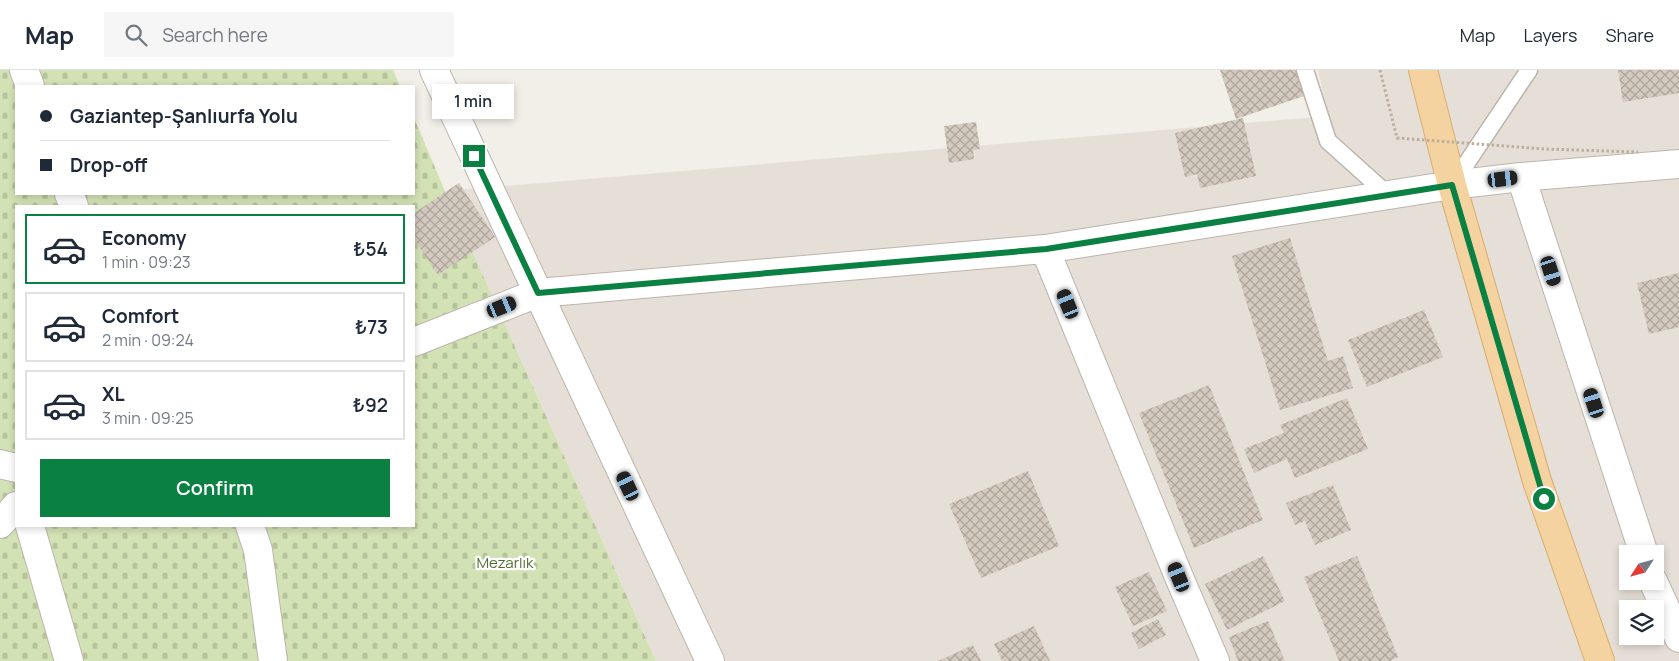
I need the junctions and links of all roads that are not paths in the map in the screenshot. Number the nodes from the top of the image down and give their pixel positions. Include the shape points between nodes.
1 (24, 70) edge
2 (434, 70) edge
3 (1305, 70) edge
4 (1423, 70) edge
5 (1529, 70) edge
6 (30, 85) edge
7 (1679, 164) edge
8 (1520, 177) junction
9 (1452, 185) junction
10 (1387, 194) junction
11 (1046, 249) junction
12 (538, 293) junction
13 (415, 342) edge
14 (0, 464) edge
15 (15, 468) edge
16 (15, 507) edge
17 (0, 524) edge
18 (30, 527) edge
19 (250, 527) edge
20 (1641, 545) edge
21 (1657, 590) edge
22 (1679, 638) edge
23 (69, 661) edge
24 (273, 661) edge
25 (710, 661) edge
26 (1216, 661) edge
27 (1600, 661) edge

1 - 6 street
2 - 12 street
3 - 10 lane via 1328,141
4 - 9 main road
5 - 9 lane
7 - 8 street
8 - 9 street
8 - 20 street
9 - 10 street
9 - 27 main road via 1538,481
10 - 11 street
11 - 12 street
11 - 26 street
12 - 13 street
12 - 25 street
14 - 15 street
16 - 17 street
18 - 23 street
19 - 24 street via 258,550
21 - 22 street

